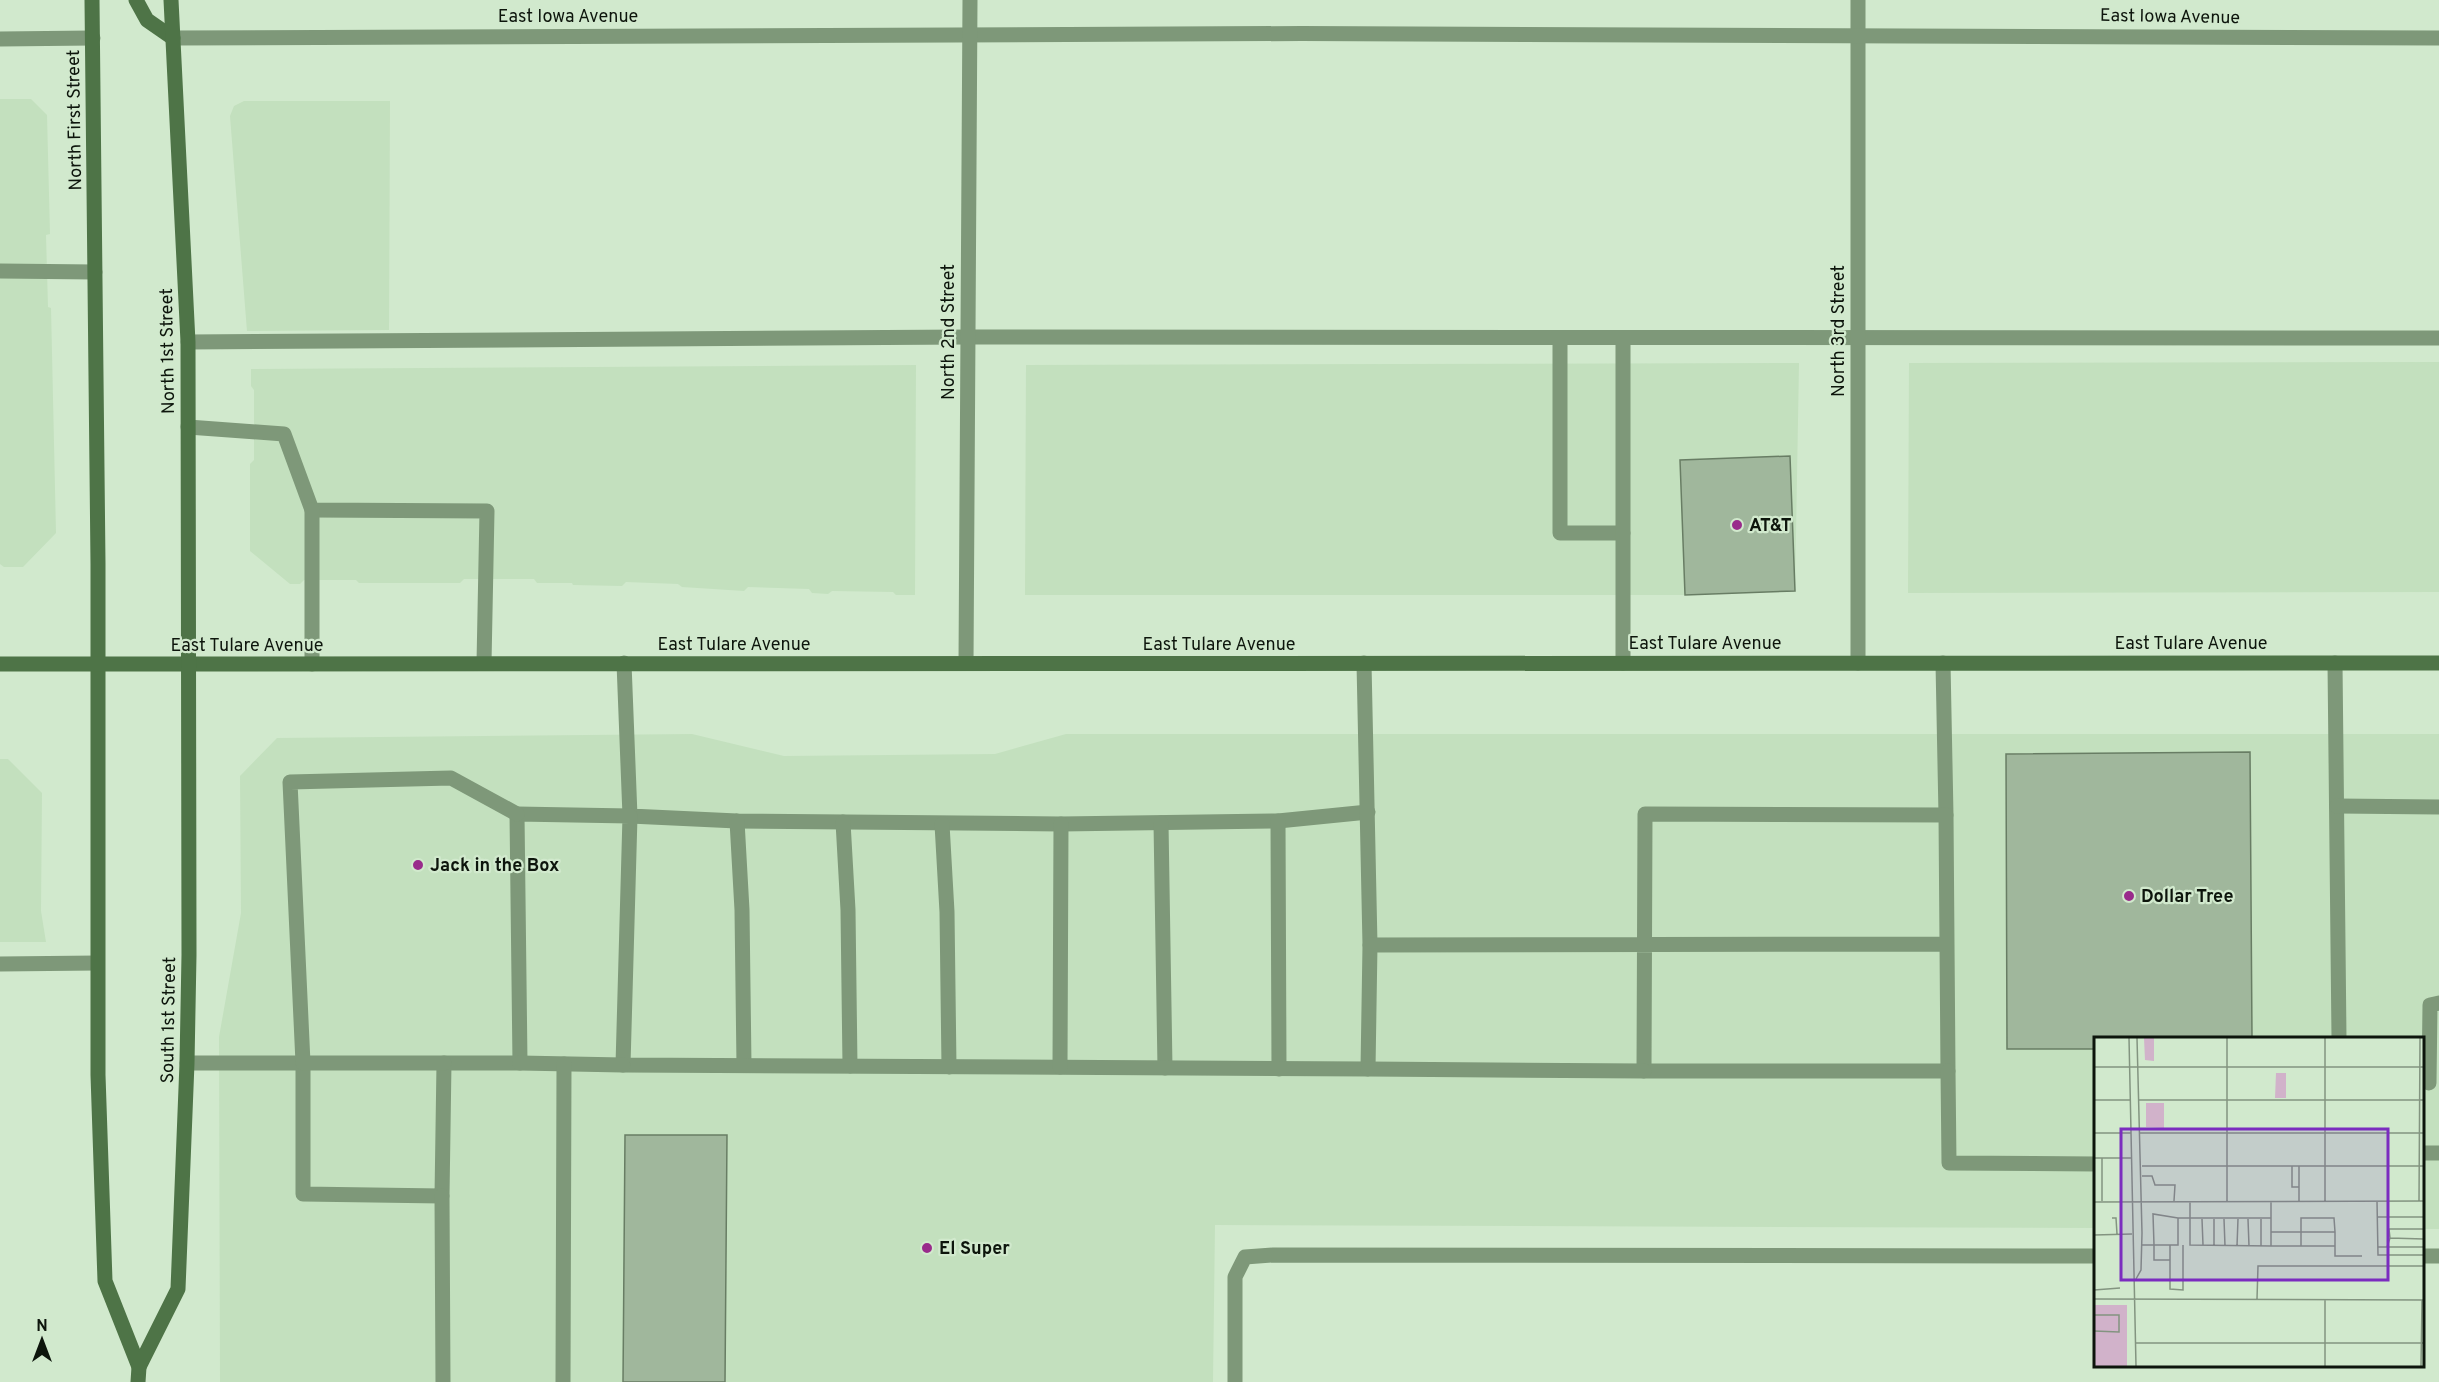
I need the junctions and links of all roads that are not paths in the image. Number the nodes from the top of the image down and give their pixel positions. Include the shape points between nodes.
1 (92, 0) edge
2 (136, 0) edge
3 (171, 0) edge
4 (970, 0) edge
5 (1858, 0) edge
6 (970, 33) junction
7 (1858, 33) junction
8 (93, 38) junction
9 (173, 38) junction
10 (2439, 38) edge
11 (0, 39) edge
12 (0, 272) edge
13 (95, 272) junction
14 (968, 337) junction
15 (1560, 338) junction
16 (1623, 338) junction
17 (1858, 338) junction
18 (2439, 338) edge
19 (188, 342) junction
20 (188, 428) junction
21 (312, 510) junction
22 (1623, 533) junction
23 (484, 663) junction
24 (624, 663) junction
25 (966, 663) junction
26 (1364, 663) junction
27 (1623, 663) junction
28 (1858, 663) junction
29 (1943, 663) junction
30 (2336, 663) junction
31 (2439, 663) edge
32 (0, 664) edge
33 (98, 664) junction
34 (189, 664) junction
35 (312, 664) junction
36 (2337, 806) junction
37 (2439, 807) edge
38 (1368, 812) junction
39 (517, 814) junction
40 (1947, 815) junction
41 (630, 816) junction
42 (737, 821) junction
43 (1278, 821) junction
44 (843, 822) junction
45 (1161, 823) junction
46 (942, 824) junction
47 (1061, 824) junction
48 (1645, 944) junction
49 (1947, 944) junction
50 (1370, 945) junction
51 (97, 963) junction
52 (0, 964) edge
53 (2439, 1003) edge
54 (2339, 1037) edge
55 (187, 1063) junction
56 (303, 1063) junction
57 (444, 1063) junction
58 (520, 1063) junction
59 (564, 1064) junction
60 (623, 1065) junction
61 (744, 1065) junction
62 (850, 1066) junction
63 (950, 1067) junction
64 (1060, 1067) junction
65 (1165, 1068) junction
66 (1279, 1069) junction
67 (1368, 1069) junction
68 (1644, 1071) junction
69 (1948, 1071) junction
70 (2430, 1083) edge
71 (2094, 1164) edge
72 (442, 1196) junction
73 (2094, 1256) edge
74 (2424, 1256) edge
75 (2439, 1257) edge
76 (139, 1375) edge
77 (443, 1382) edge
78 (563, 1382) edge
79 (1235, 1382) edge

1 - 8 main road, North First Street
2 - 9 main road via 147,20
3 - 9 main road
4 - 6 street, North 2nd Street
5 - 7 street, North 3rd Street
6 - 7 street, East Iowa Avenue
6 - 9 street, East Iowa Avenue
6 - 14 street, North 2nd Street
7 - 10 street, East Iowa Avenue
7 - 17 street, North 3rd Street
8 - 11 street
8 - 13 main road, North First Street
9 - 19 main road, North 1st Street
12 - 13 street
13 - 33 main road
14 - 15 street
14 - 19 street
14 - 25 street, North 2nd Street
15 - 16 street
15 - 22 street via 1560,533
16 - 17 street
16 - 22 street
17 - 18 street
17 - 28 street, North 3rd Street
19 - 20 main road, North 1st Street
20 - 21 street via 284,434
20 - 34 main road, North 1st Street
21 - 23 street via 487,511
21 - 35 street
22 - 27 street
23 - 24 main road, East Tulare Avenue
23 - 35 main road, East Tulare Avenue
24 - 25 main road, East Tulare Avenue
24 - 41 street
25 - 26 main road, East Tulare Avenue
26 - 27 main road, East Tulare Avenue
26 - 38 street
27 - 28 main road, East Tulare Avenue
28 - 29 main road, East Tulare Avenue
29 - 30 main road, East Tulare Avenue
29 - 40 street
30 - 31 main road, East Tulare Avenue
30 - 36 street
32 - 33 main road, East Tulare Avenue
33 - 34 main road, East Tulare Avenue
33 - 51 main road, South 1st Street
34 - 35 main road, East Tulare Avenue
34 - 55 main road, South 1st Street
36 - 37 street
36 - 54 street
38 - 43 street
38 - 50 street
39 - 41 street
39 - 56 street via 451,778 290,782
39 - 58 street
40 - 48 street via 1645,814
40 - 49 street
41 - 42 street
41 - 60 street
42 - 44 street
42 - 61 street
43 - 45 street
43 - 66 street
44 - 46 street
44 - 62 street
45 - 47 street
45 - 65 street
46 - 47 street
46 - 63 street
47 - 64 street
48 - 49 street
48 - 50 street
48 - 68 street
49 - 69 street
50 - 67 street
51 - 52 street
51 - 76 main road, South 1st Street via 105,1281
53 - 70 street via 2430,1005
55 - 56 street
55 - 76 main road, South 1st Street via 178,1289
56 - 57 street
56 - 72 street via 303,1194
57 - 58 street
57 - 72 street
58 - 59 street
59 - 60 street
59 - 78 street
60 - 61 street
61 - 62 street
62 - 63 street
63 - 64 street
64 - 65 street
65 - 66 street
66 - 67 street
67 - 68 street
68 - 69 street
69 - 71 street via 1949,1163
72 - 77 street
73 - 79 street via 1245,1257 1235,1276
74 - 75 street

